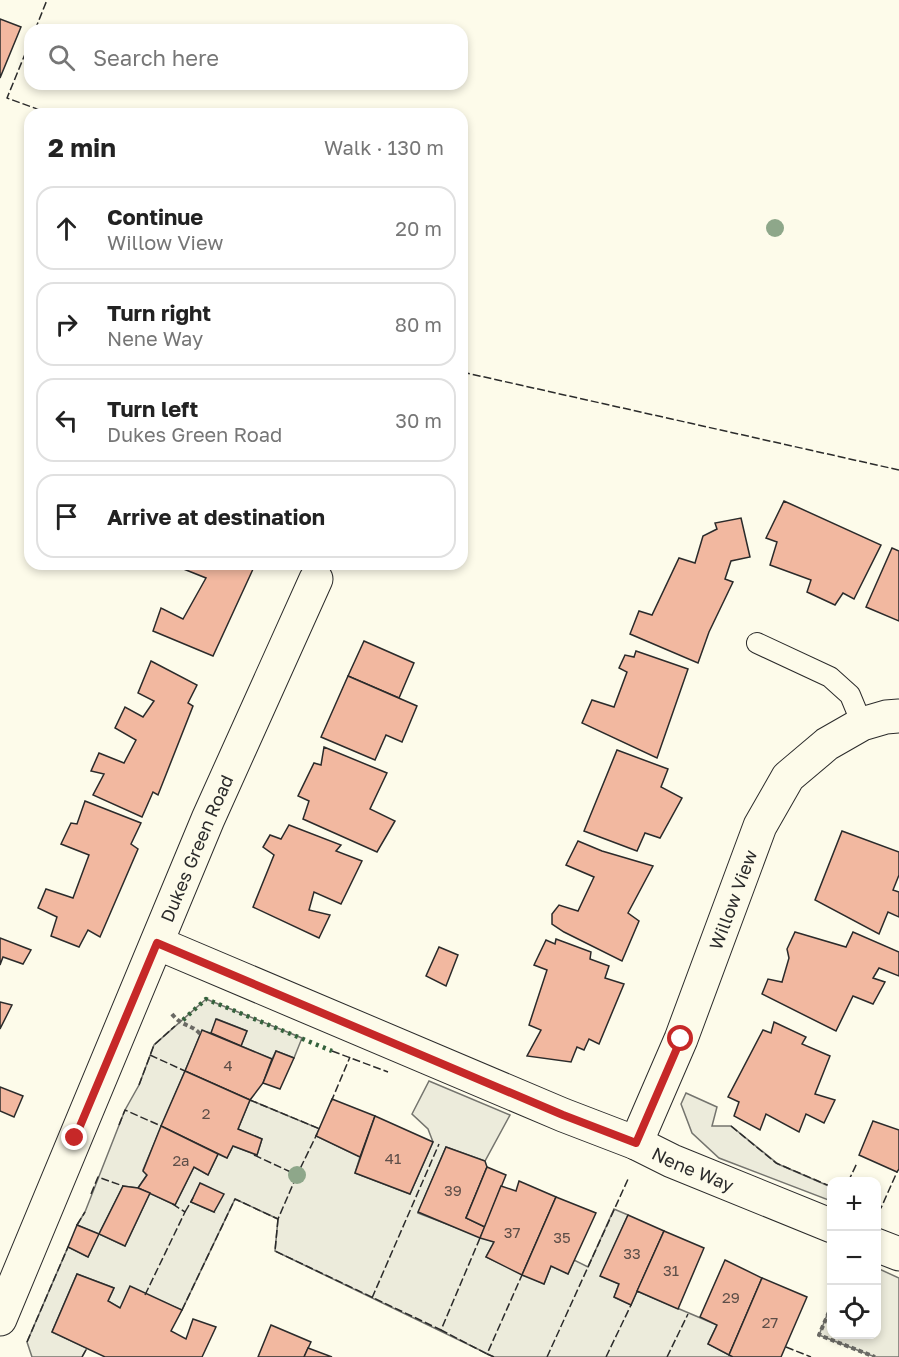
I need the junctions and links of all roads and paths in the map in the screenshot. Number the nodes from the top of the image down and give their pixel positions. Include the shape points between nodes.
1 (316, 579) dead end
2 (757, 643) dead end
3 (899, 716) edge
4 (862, 724) junction
5 (157, 943) junction
6 (172, 1014) dead end
7 (200, 1034) dead end
8 (636, 1143) junction
9 (827, 1224) edge
10 (881, 1247) edge
11 (899, 1254) edge
12 (827, 1315) edge
13 (0, 1319) edge
14 (827, 1338) edge
15 (829, 1339) edge
16 (875, 1357) edge

1 - 5 street, Dukes Green Road
2 - 4 lane via 830,677 850,695
3 - 4 street, Willow View
4 - 8 street, Willow View via 827,744 791,773 760,826 681,1039
5 - 8 street, Nene Way
5 - 13 street, Dukes Green Road
6 - 7 path via 179,1023
8 - 9 street, Nene Way
10 - 11 street
12 - 14 path via 819,1335
15 - 16 path

